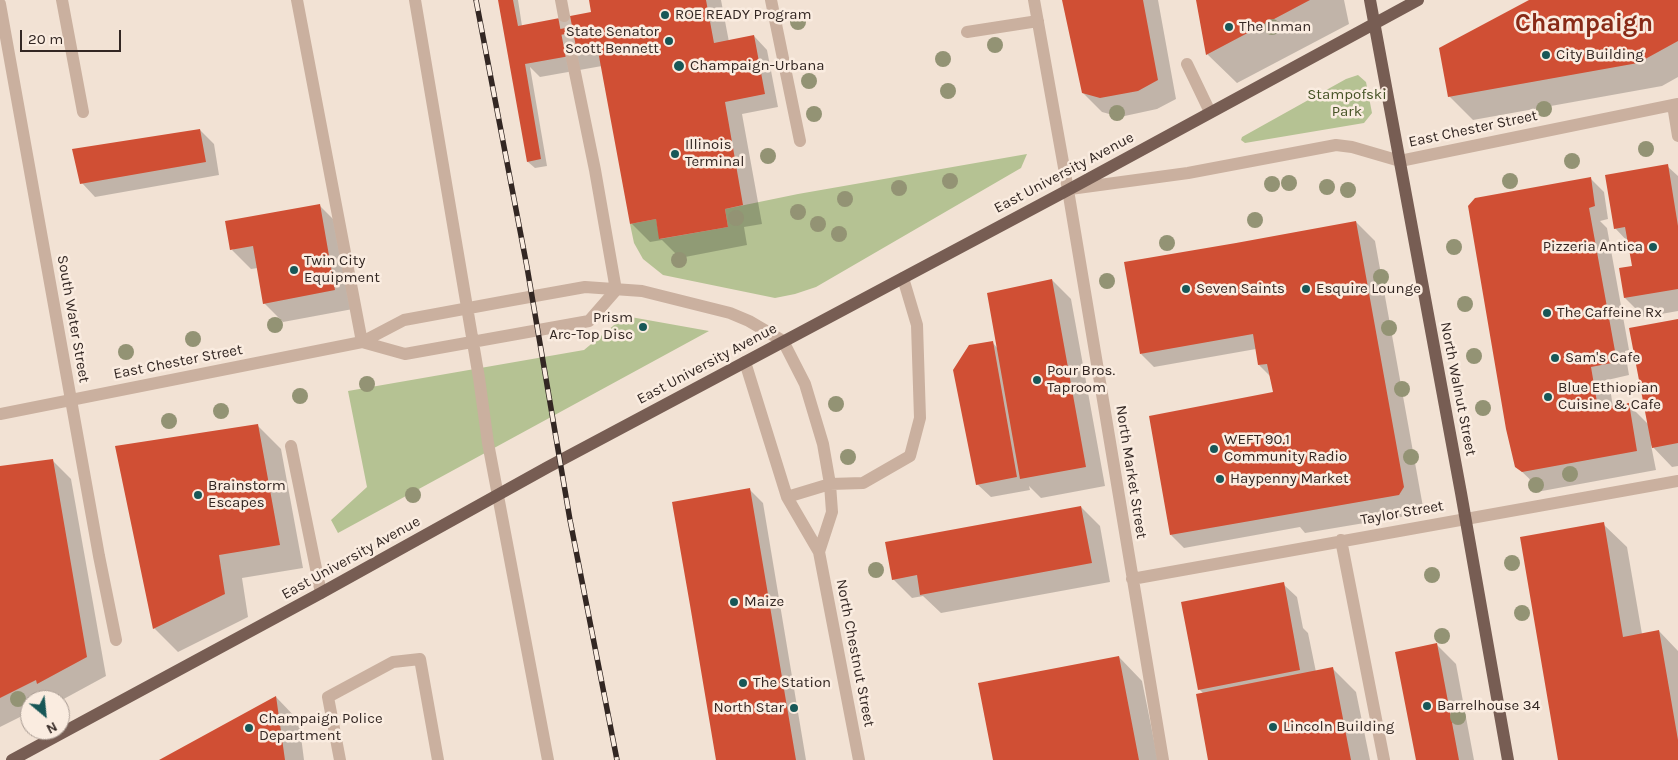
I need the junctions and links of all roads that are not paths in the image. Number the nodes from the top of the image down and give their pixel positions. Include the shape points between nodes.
1 (62, 0) edge
2 (297, 0) edge
3 (415, 0) edge
4 (561, 0) edge
5 (771, 0) edge
6 (1034, 0) edge
7 (1370, 0) edge
8 (1418, 0) edge
9 (0, 4) edge
10 (564, 16) tunnel mouth
11 (1038, 21) junction
12 (1374, 24) junction
13 (967, 32) dead end
14 (4, 45) edge
15 (572, 58) tunnel mouth
16 (1186, 64) dead end
17 (1675, 104) edge
18 (83, 112) dead end
19 (1210, 112) junction
20 (1678, 136) edge
21 (800, 141) dead end
22 (1400, 161) junction
23 (1068, 190) junction
24 (903, 278) junction
25 (616, 290) junction
26 (783, 341) junction
27 (362, 342) junction
28 (745, 362) junction
29 (72, 400) junction
30 (0, 414) edge
31 (291, 446) dead end
32 (1678, 481) edge
33 (830, 484) junction
34 (787, 497) junction
35 (1465, 518) junction
36 (1341, 540) junction
37 (819, 552) junction
38 (1132, 578) junction
39 (321, 593) junction
40 (116, 640) dead end
41 (12, 760) edge
42 (340, 760) edge
43 (438, 760) edge
44 (548, 760) edge
45 (859, 760) edge
46 (1163, 760) edge
47 (1384, 760) edge
48 (1508, 760) edge

1 - 18 street
2 - 27 street
3 - 44 street via 488,443
4 - 10 street
5 - 21 street
6 - 11 street, North Market Street
7 - 12 main road, North Walnut Street
8 - 12 main road, East University Avenue
9 - 14 street, South Water Street
11 - 13 street
11 - 23 street, North Market Street
12 - 19 main road, East University Avenue
12 - 22 main road, North Walnut Street
14 - 29 street, South Water Street
15 - 25 street
16 - 19 street
17 - 20 street
17 - 22 street, East Chester Street
19 - 23 main road, East University Avenue
22 - 23 street, East Chester Street via 1340,145 1188,173
22 - 35 main road, North Walnut Street
23 - 24 main road, East University Avenue
23 - 38 street, North Market Street
24 - 26 main road, East University Avenue
24 - 33 street via 917,324 920,418 910,456 863,483
25 - 26 street, East Chester Street via 642,291 730,313
25 - 27 street, East Chester Street via 585,287 404,320
25 - 27 street, East Chester Street via 589,321 405,354
26 - 28 main road, East University Avenue
26 - 33 street, North Chestnut Street via 805,384 823,444
27 - 29 street, East Chester Street
28 - 34 street, North Chestnut Street
28 - 39 main road, East University Avenue
29 - 30 street, East Chester Street
29 - 40 street, South Water Street
31 - 39 street
32 - 35 street, Taylor Street
33 - 34 street
33 - 37 street, North Chestnut Street via 832,512
34 - 37 street, North Chestnut Street
35 - 36 street, Taylor Street
35 - 48 main road, North Walnut Street
36 - 38 street, Taylor Street
36 - 47 street
37 - 45 street, North Chestnut Street
38 - 46 street, North Market Street
39 - 41 main road, East University Avenue
42 - 43 street via 328,698 393,662 420,659

